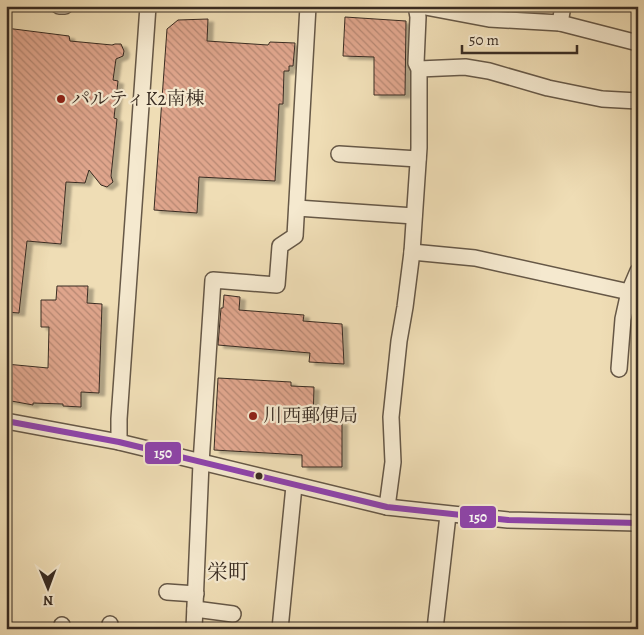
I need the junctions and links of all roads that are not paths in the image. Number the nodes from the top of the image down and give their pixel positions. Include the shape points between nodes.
1 (59, 6) edge
2 (65, 6) edge
3 (148, 6) edge
4 (308, 6) edge
5 (418, 6) edge
6 (563, 6) edge
7 (560, 24) junction
8 (638, 43) edge
9 (418, 69) junction
10 (638, 101) edge
11 (339, 154) dead end
12 (418, 159) junction
13 (297, 208) junction
14 (414, 216) junction
15 (412, 252) junction
16 (638, 271) edge
17 (629, 292) junction
18 (618, 369) dead end
19 (6, 421) edge
20 (119, 442) junction
21 (201, 463) junction
22 (294, 486) junction
23 (387, 507) junction
24 (448, 514) junction
25 (638, 523) edge
26 (167, 592) dead end
27 (196, 594) junction
28 (195, 609) junction
29 (233, 614) dead end
30 (194, 629) edge
31 (280, 629) edge
32 (435, 629) edge

1 - 2 street
3 - 20 street
4 - 13 street
5 - 7 street via 489,19
5 - 9 street
6 - 7 street
7 - 8 street
9 - 10 street via 489,71 602,99
9 - 12 street
11 - 12 street
12 - 14 street
13 - 14 street
13 - 21 street via 295,236 280,246 277,285 213,280
14 - 15 street
15 - 17 street via 475,258
15 - 23 street via 391,417 393,462
16 - 17 street
17 - 18 street
19 - 20 street
20 - 21 street
21 - 22 street
21 - 27 street
22 - 23 street
22 - 31 street
23 - 24 street
24 - 25 street via 508,520
24 - 32 street
26 - 27 street
27 - 28 street
28 - 29 street
28 - 30 street

